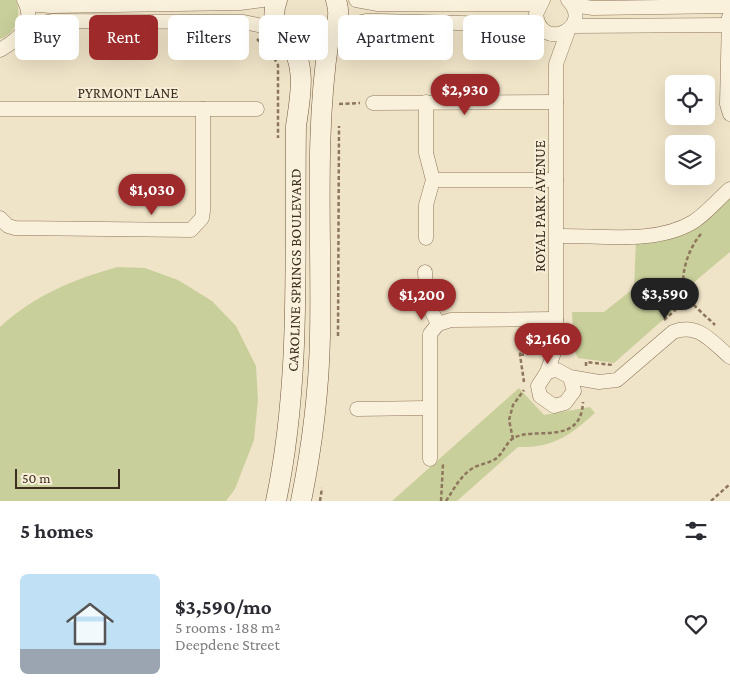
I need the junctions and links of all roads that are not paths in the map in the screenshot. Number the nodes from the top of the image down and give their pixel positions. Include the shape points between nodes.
1 (263, 0) edge
2 (278, 0) edge
3 (336, 0) edge
4 (356, 0) edge
5 (25, 2) edge
6 (541, 2) edge
7 (570, 2) edge
8 (730, 7) edge
9 (27, 15) edge
10 (274, 15) edge
11 (536, 15) edge
12 (79, 21) edge
13 (259, 25) edge
14 (463, 25) edge
15 (729, 25) edge
16 (570, 28) junction
17 (544, 29) edge
18 (333, 33) junction
19 (544, 33) edge
20 (328, 38) edge
21 (15, 40) edge
22 (0, 50) edge
23 (298, 60) edge
24 (556, 64) junction
25 (426, 102) junction
26 (556, 102) junction
27 (374, 103) road end
28 (203, 109) junction
29 (256, 109) dead end
30 (0, 110) edge
31 (730, 114) edge
32 (433, 180) junction
33 (556, 180) junction
34 (730, 189) edge
35 (0, 218) edge
36 (556, 236) junction
37 (426, 238) dead end
38 (425, 272) dead end
39 (556, 319) junction
40 (438, 324) junction
41 (556, 347) junction
42 (730, 357) edge
43 (547, 372) junction
44 (568, 375) junction
45 (580, 388) junction
46 (428, 408) junction
47 (357, 409) dead end
48 (430, 459) road end
49 (276, 501) edge
50 (301, 501) edge

1 - 5 street via 220,4 51,6
2 - 10 main road, CAROLINE SPRINGS BOULEVARD
3 - 18 main road, CAROLINE SPRINGS BOULEVARD via 339,19
4 - 6 street via 378,4
5 - 9 street
6 - 11 street, ROYAL PARK AVENUE
7 - 8 street via 593,8
7 - 16 street, ROYAL PARK AVENUE via 576,16
8 - 15 street
12 - 13 street via 244,22
14 - 18 street via 366,21
15 - 16 street
15 - 31 street via 727,104
16 - 17 street via 556,34
16 - 24 street, ROYAL PARK AVENUE
18 - 20 main road
18 - 50 main road, CAROLINE SPRINGS BOULEVARD via 320,111 317,388
19 - 24 street, ROYAL PARK AVENUE
21 - 22 street
23 - 49 main road, CAROLINE SPRINGS BOULEVARD via 301,89 296,135 294,360
24 - 26 street, ROYAL PARK AVENUE
25 - 26 street
25 - 27 street
25 - 32 street via 426,153
26 - 33 street, ROYAL PARK AVENUE
28 - 29 street, PYRMONT LANE
28 - 30 street, PYRMONT LANE
28 - 35 street via 203,211 202,218 191,230 15,228
32 - 33 street
32 - 37 street via 426,205
33 - 36 street, ROYAL PARK AVENUE
34 - 36 street via 694,221 675,231 656,236
36 - 39 street, ROYAL PARK AVENUE
38 - 40 street via 427,302
39 - 40 street via 451,320
39 - 41 street, ROYAL PARK AVENUE
40 - 46 street via 430,334
41 - 43 street, ROYAL PARK AVENUE
41 - 44 street, ROYAL PARK AVENUE
42 - 45 street via 706,336 683,328 673,332 617,380
43 - 44 street via 557,370
43 - 45 street, ROYAL PARK AVENUE via 538,386 544,401 559,405
44 - 45 street, ROYAL PARK AVENUE via 574,386
46 - 47 street
46 - 48 street

